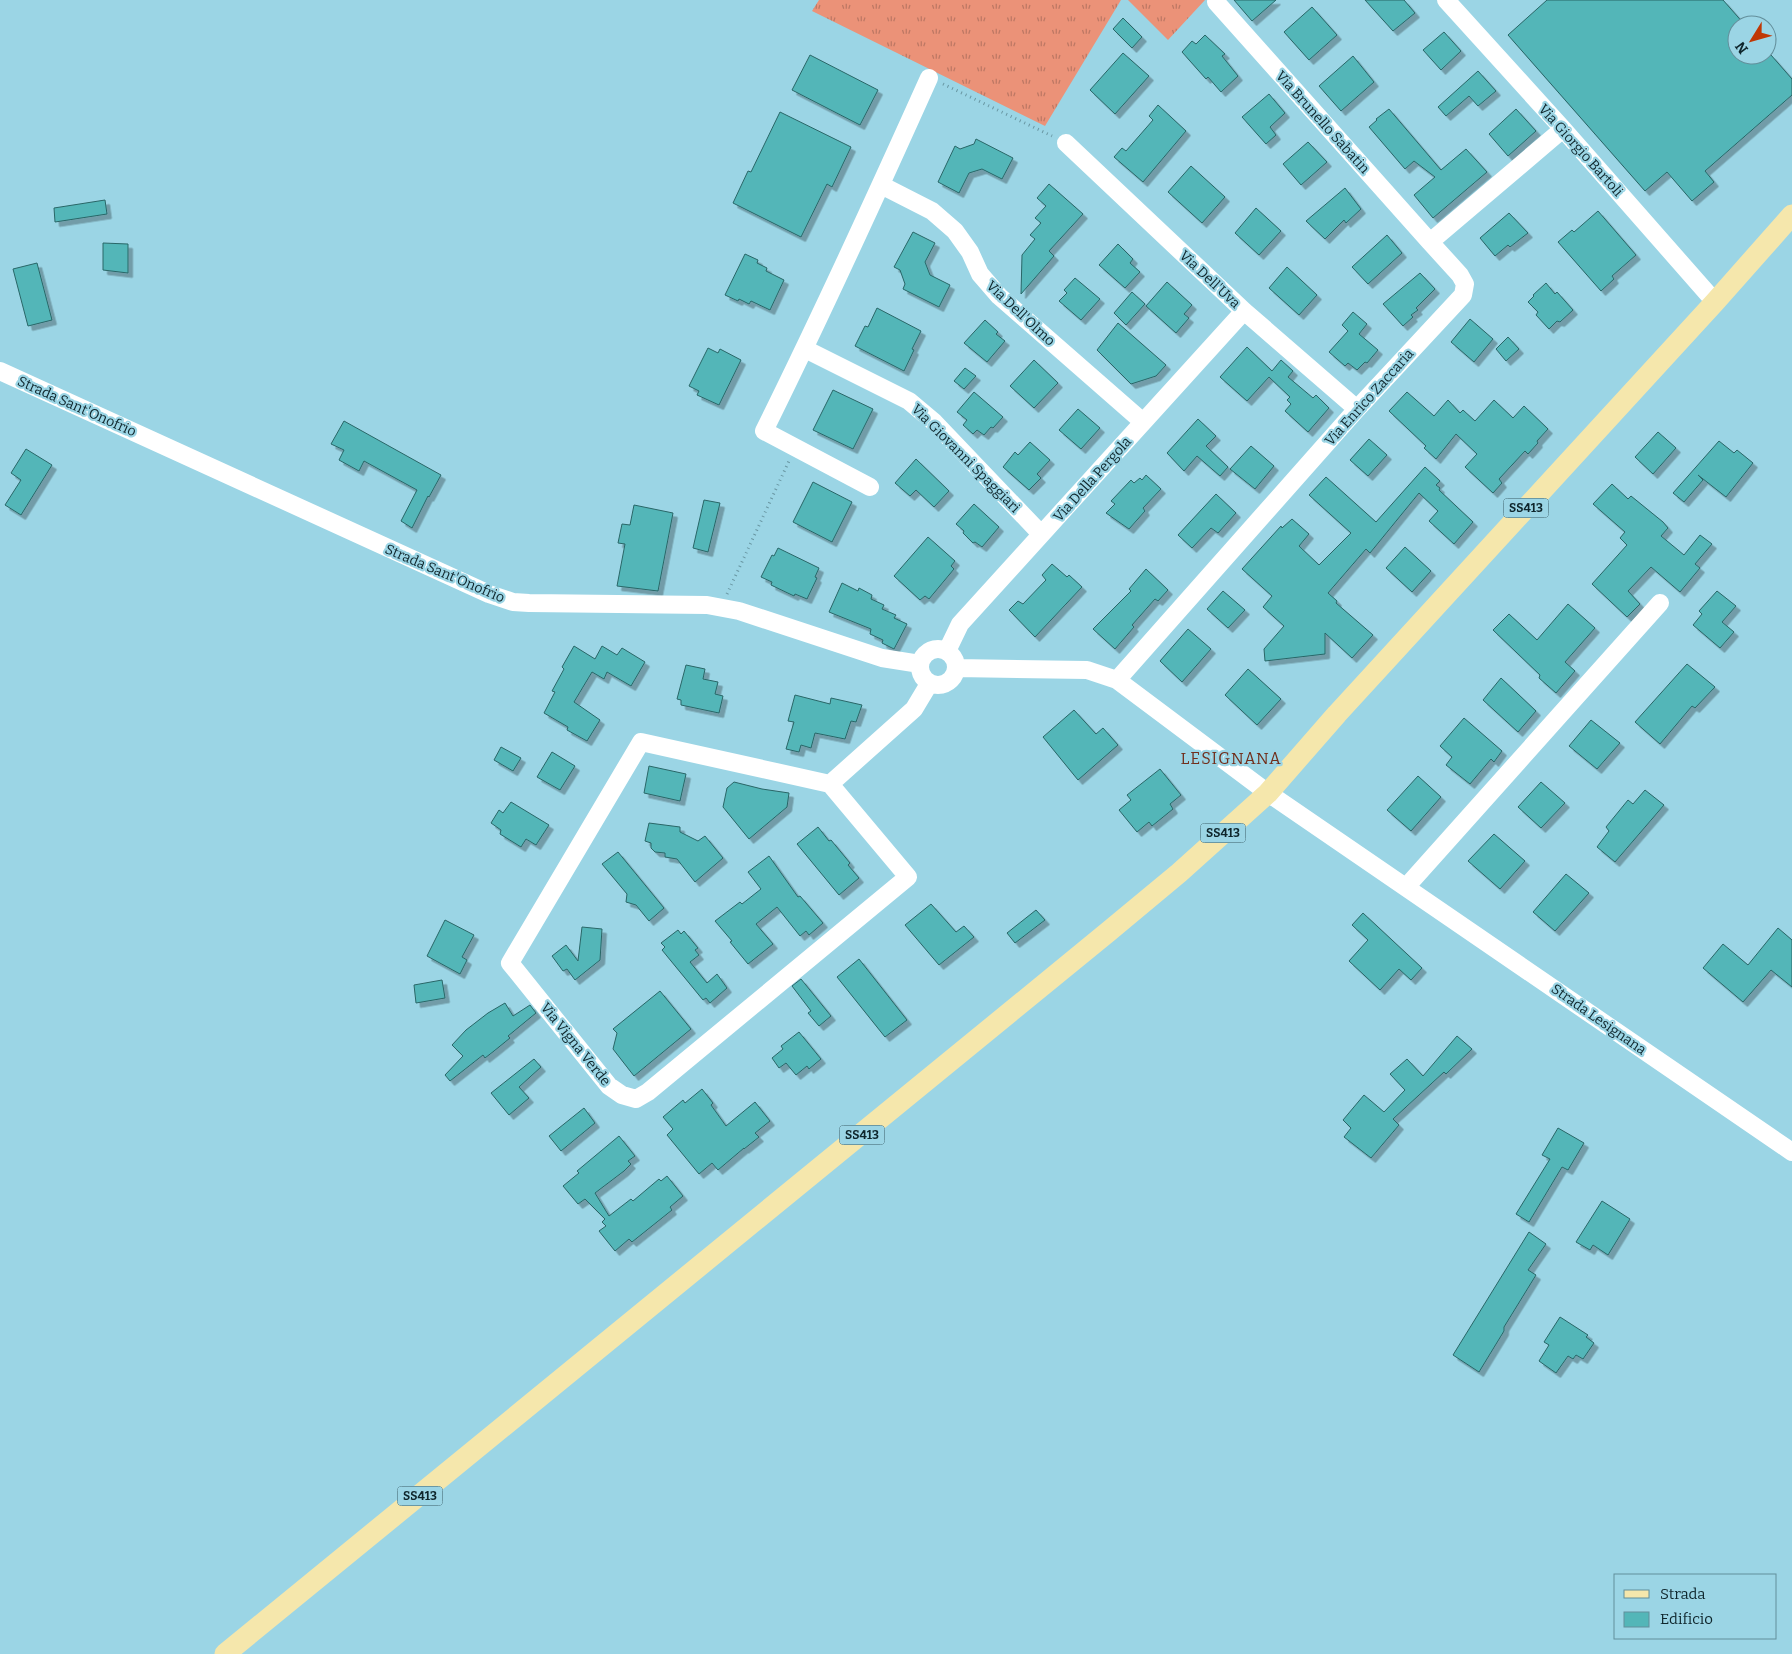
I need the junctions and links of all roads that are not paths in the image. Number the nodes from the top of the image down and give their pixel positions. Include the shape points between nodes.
1 (1446, 0) edge
2 (1216, 2) dead end
3 (929, 78) road end
4 (1563, 129) junction
5 (1066, 143) road end
6 (881, 185) junction
7 (1792, 215) edge
8 (1430, 242) junction
9 (1715, 302) junction
10 (1244, 311) junction
11 (805, 349) junction
12 (0, 371) edge
13 (1358, 409) junction
14 (1143, 422) junction
15 (870, 487) dead end
16 (1041, 534) junction
17 (1660, 604) dead end
18 (947, 652) junction
19 (920, 664) junction
20 (956, 668) junction
21 (1117, 680) junction
22 (929, 684) junction
23 (830, 784) junction
24 (1268, 793) junction
25 (1406, 886) junction
26 (1792, 1152) edge
27 (225, 1654) edge

1 - 4 street, Via Giorgio Bartoli
2 - 8 street, Via Brunello Sabatin
3 - 6 street
4 - 8 street
4 - 9 street, Via Giorgio Bartoli
5 - 10 street, Via Dell'Uva
6 - 11 street
6 - 14 street, Via Dell'Olmo via 932,211 955,231 980,274 998,296
7 - 9 main road, SS413
8 - 13 street, Via Enrico Zaccaria via 1460,275 1465,284 1463,295
9 - 24 main road, SS413
10 - 13 street, Via Dell'Uva
10 - 14 street, Via Della Pergola
11 - 15 street via 764,431
11 - 16 street, Via Giovanni Spaggiari via 909,401 934,422
12 - 19 street, Strada Sant'Onofrio via 489,594 513,602 721,607 882,658
13 - 21 street, Via Enrico Zaccaria
14 - 16 street, Via Della Pergola
16 - 18 street, Via Della Pergola via 960,624
17 - 25 street
18 - 19 street via 930,651
18 - 20 street via 954,658
19 - 22 street via 921,675
20 - 21 street via 1087,670
20 - 22 street via 947,683
21 - 24 street
22 - 23 street via 914,709
23 - 23 street, Via Vigna Verde via 908,877 648,1092 636,1098 622,1095 609,1086 510,963 641,742
24 - 25 street, Strada Lesignana
24 - 27 main road, SS413 via 1108,932
25 - 26 street, Strada Lesignana

